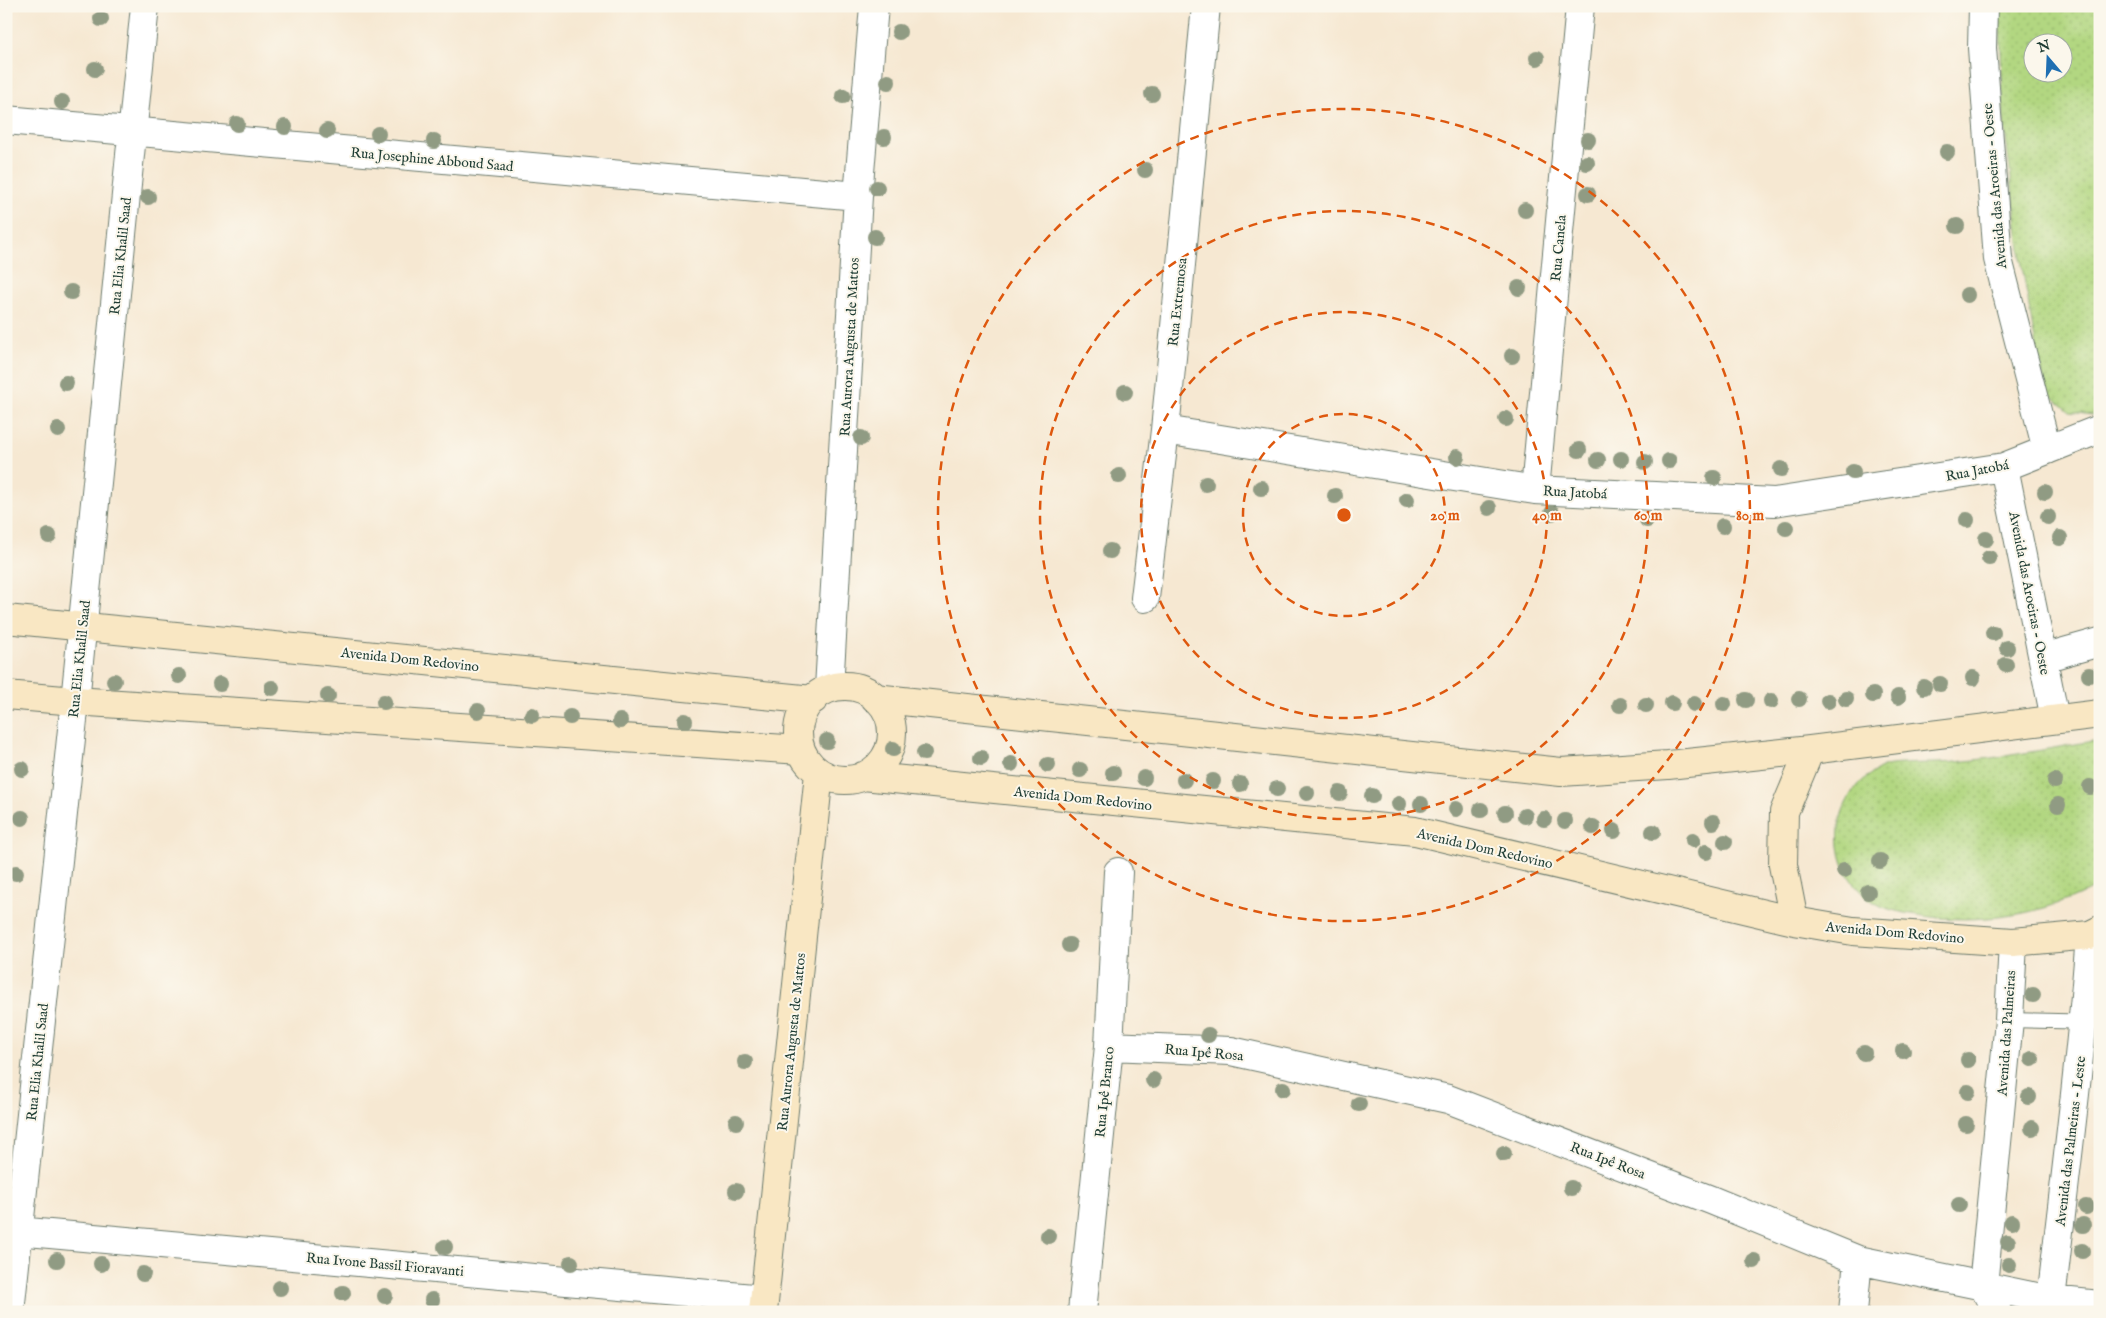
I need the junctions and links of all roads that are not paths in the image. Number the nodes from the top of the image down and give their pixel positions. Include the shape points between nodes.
1 (146, 6) edge
2 (874, 6) edge
3 (1206, 6) edge
4 (1580, 6) edge
5 (1983, 6) edge
6 (6, 120) edge
7 (132, 132) junction
8 (858, 196) junction
9 (1165, 430) junction
10 (2098, 439) edge
11 (2047, 450) junction
12 (2004, 467) junction
13 (1535, 490) junction
14 (1145, 598) dead end
15 (6, 619) edge
16 (82, 626) junction
17 (2100, 642) edge
18 (2042, 658) junction
19 (821, 694) junction
20 (6, 695) edge
21 (875, 698) junction
22 (75, 702) junction
23 (2100, 714) edge
24 (2055, 719) junction
25 (801, 750) junction
26 (1810, 750) junction
27 (819, 773) junction
28 (863, 776) junction
29 (1118, 872) dead end
30 (1794, 921) junction
31 (2095, 932) edge
32 (2013, 942) junction
33 (2093, 992) edge
34 (2009, 1020) junction
35 (2092, 1022) edge
36 (1109, 1046) junction
37 (12, 1230) edge
38 (1858, 1260) junction
39 (1983, 1286) junction
40 (2100, 1304) edge
41 (763, 1305) edge
42 (2045, 1306) edge
43 (10, 1312) edge
44 (1082, 1312) edge
45 (1853, 1312) edge
46 (1997, 1312) edge

1 - 7 street, Rua Elia Khalil Saad
2 - 8 street, Rua Aurora Augusta de Mattos
3 - 9 street, Rua Extremosa
4 - 13 street, Rua Canela
5 - 11 street, Avenida das Aroeiras - Oeste via 1982,48 1998,259
6 - 7 street, Rua Josephine Abboud Saad
7 - 8 street, Rua Josephine Abboud Saad
7 - 16 street, Rua Elia Khalil Saad
8 - 19 street, Rua Aurora Augusta de Mattos
9 - 13 street, Rua Jatobá
9 - 14 street, Rua Extremosa
10 - 11 street, Rua Jatobá
11 - 12 street, Rua Jatobá
12 - 13 street, Rua Jatobá via 1774,502
12 - 18 street, Avenida das Aroeiras - Oeste
15 - 16 street, Avenida Dom Redovino
16 - 19 street, Avenida Dom Redovino
16 - 22 street, Rua Elia Khalil Saad
17 - 18 street
18 - 24 street, Avenida das Aroeiras - Oeste
19 - 21 street via 845,686 862,689
19 - 25 street via 804,710 798,737
20 - 22 street
21 - 26 street via 1561,772
21 - 28 street via 885,710 891,741 876,768
22 - 25 street
22 - 37 street, Rua Elia Khalil Saad
23 - 24 street
24 - 26 street
25 - 27 street
26 - 30 street via 1784,812 1783,865
27 - 28 street via 832,780
27 - 41 street, Rua Aurora Augusta de Mattos
28 - 30 street, Avenida Dom Redovino via 1415,831
29 - 36 street, Rua Ipê Branco
30 - 32 street, Avenida Dom Redovino via 1853,931
31 - 32 street, Avenida Dom Redovino
31 - 33 street, Avenida das Palmeiras - Leste
32 - 34 street, Avenida das Palmeiras
33 - 35 street, Avenida das Palmeiras - Leste
34 - 35 lane
34 - 39 street, Avenida das Palmeiras
35 - 42 street, Avenida das Palmeiras - Leste
36 - 38 street, Rua Ipê Rosa via 1231,1051 1448,1099
36 - 44 street, Rua Ipê Branco
37 - 41 street, Rua Ivone Bassil Fioravanti
37 - 43 street, Rua Elia Khalil Saad
38 - 39 street, Rua Ipê Rosa
38 - 45 street
39 - 42 street, Rua Ipê Rosa
39 - 46 street
40 - 42 street, Rua Ipê Rosa

